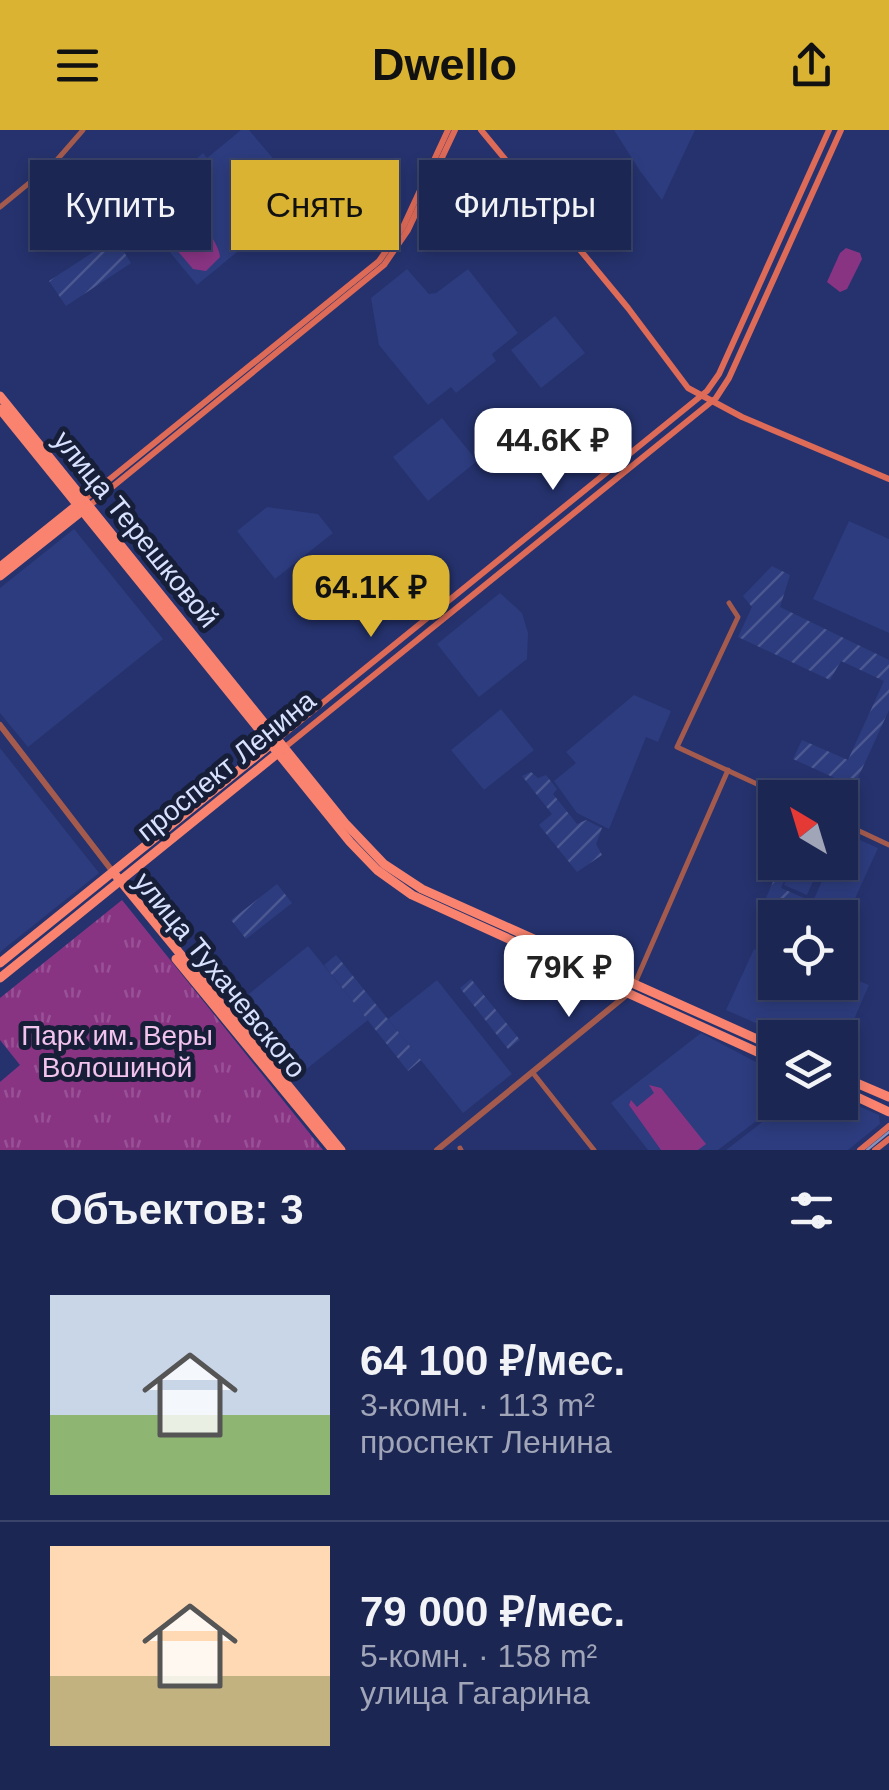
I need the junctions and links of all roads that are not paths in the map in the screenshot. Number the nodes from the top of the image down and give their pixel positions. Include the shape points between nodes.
1 (83, 130) edge
2 (451, 130) edge
3 (481, 130) edge
4 (830, 130) edge
5 (841, 130) edge
6 (0, 207) edge
7 (0, 396) edge
8 (702, 397) junction
9 (712, 402) junction
10 (0, 409) edge
11 (889, 479) edge
12 (82, 506) junction
13 (0, 567) edge
14 (0, 576) edge
15 (728, 603) dead end
16 (429, 617) junction
17 (420, 639) junction
18 (0, 725) edge
19 (277, 747) junction
20 (728, 770) junction
21 (758, 784) edge
22 (858, 830) edge
23 (889, 845) edge
24 (116, 879) junction
25 (0, 963) edge
26 (0, 978) edge
27 (632, 989) junction
28 (758, 1040) edge
29 (758, 1052) edge
30 (532, 1074) junction
31 (858, 1084) edge
32 (858, 1097) edge
33 (889, 1097) edge
34 (889, 1112) edge
35 (889, 1126) edge
36 (889, 1138) edge
37 (333, 1150) edge
38 (342, 1150) edge
39 (437, 1150) edge
40 (594, 1150) edge
41 (860, 1150) edge
42 (875, 1150) edge

1 - 6 street via 56,162
2 - 12 main road via 404,227 379,262
3 - 8 main road via 678,377
4 - 8 main road, проспект Ленина via 716,380
5 - 9 main road, проспект Ленина via 729,378
7 - 12 main road, улица Терешковой
8 - 9 main road
8 - 16 main road, проспект Ленина
9 - 11 main road
9 - 17 main road, проспект Ленина
10 - 12 main road, улица Терешковой
12 - 13 main road
12 - 14 main road
12 - 19 main road, улица Терешковой
15 - 20 street via 738,616 677,747
16 - 17 main road
16 - 19 main road, проспект Ленина
17 - 19 main road, проспект Ленина
18 - 24 street
19 - 24 main road, проспект Ленина
19 - 27 main road, улица Терешковой via 369,850 402,877
20 - 21 street
20 - 27 street
22 - 23 street
24 - 25 main road, проспект Ленина
24 - 26 main road, проспект Ленина
24 - 37 main road, улица Тухачевского
24 - 38 main road, улица Тухачевского
27 - 28 main road, улица Терешковой
27 - 29 main road, улица Терешковой
27 - 30 street
30 - 39 street
30 - 40 street
31 - 33 main road
32 - 34 main road
35 - 41 main road
36 - 42 main road

